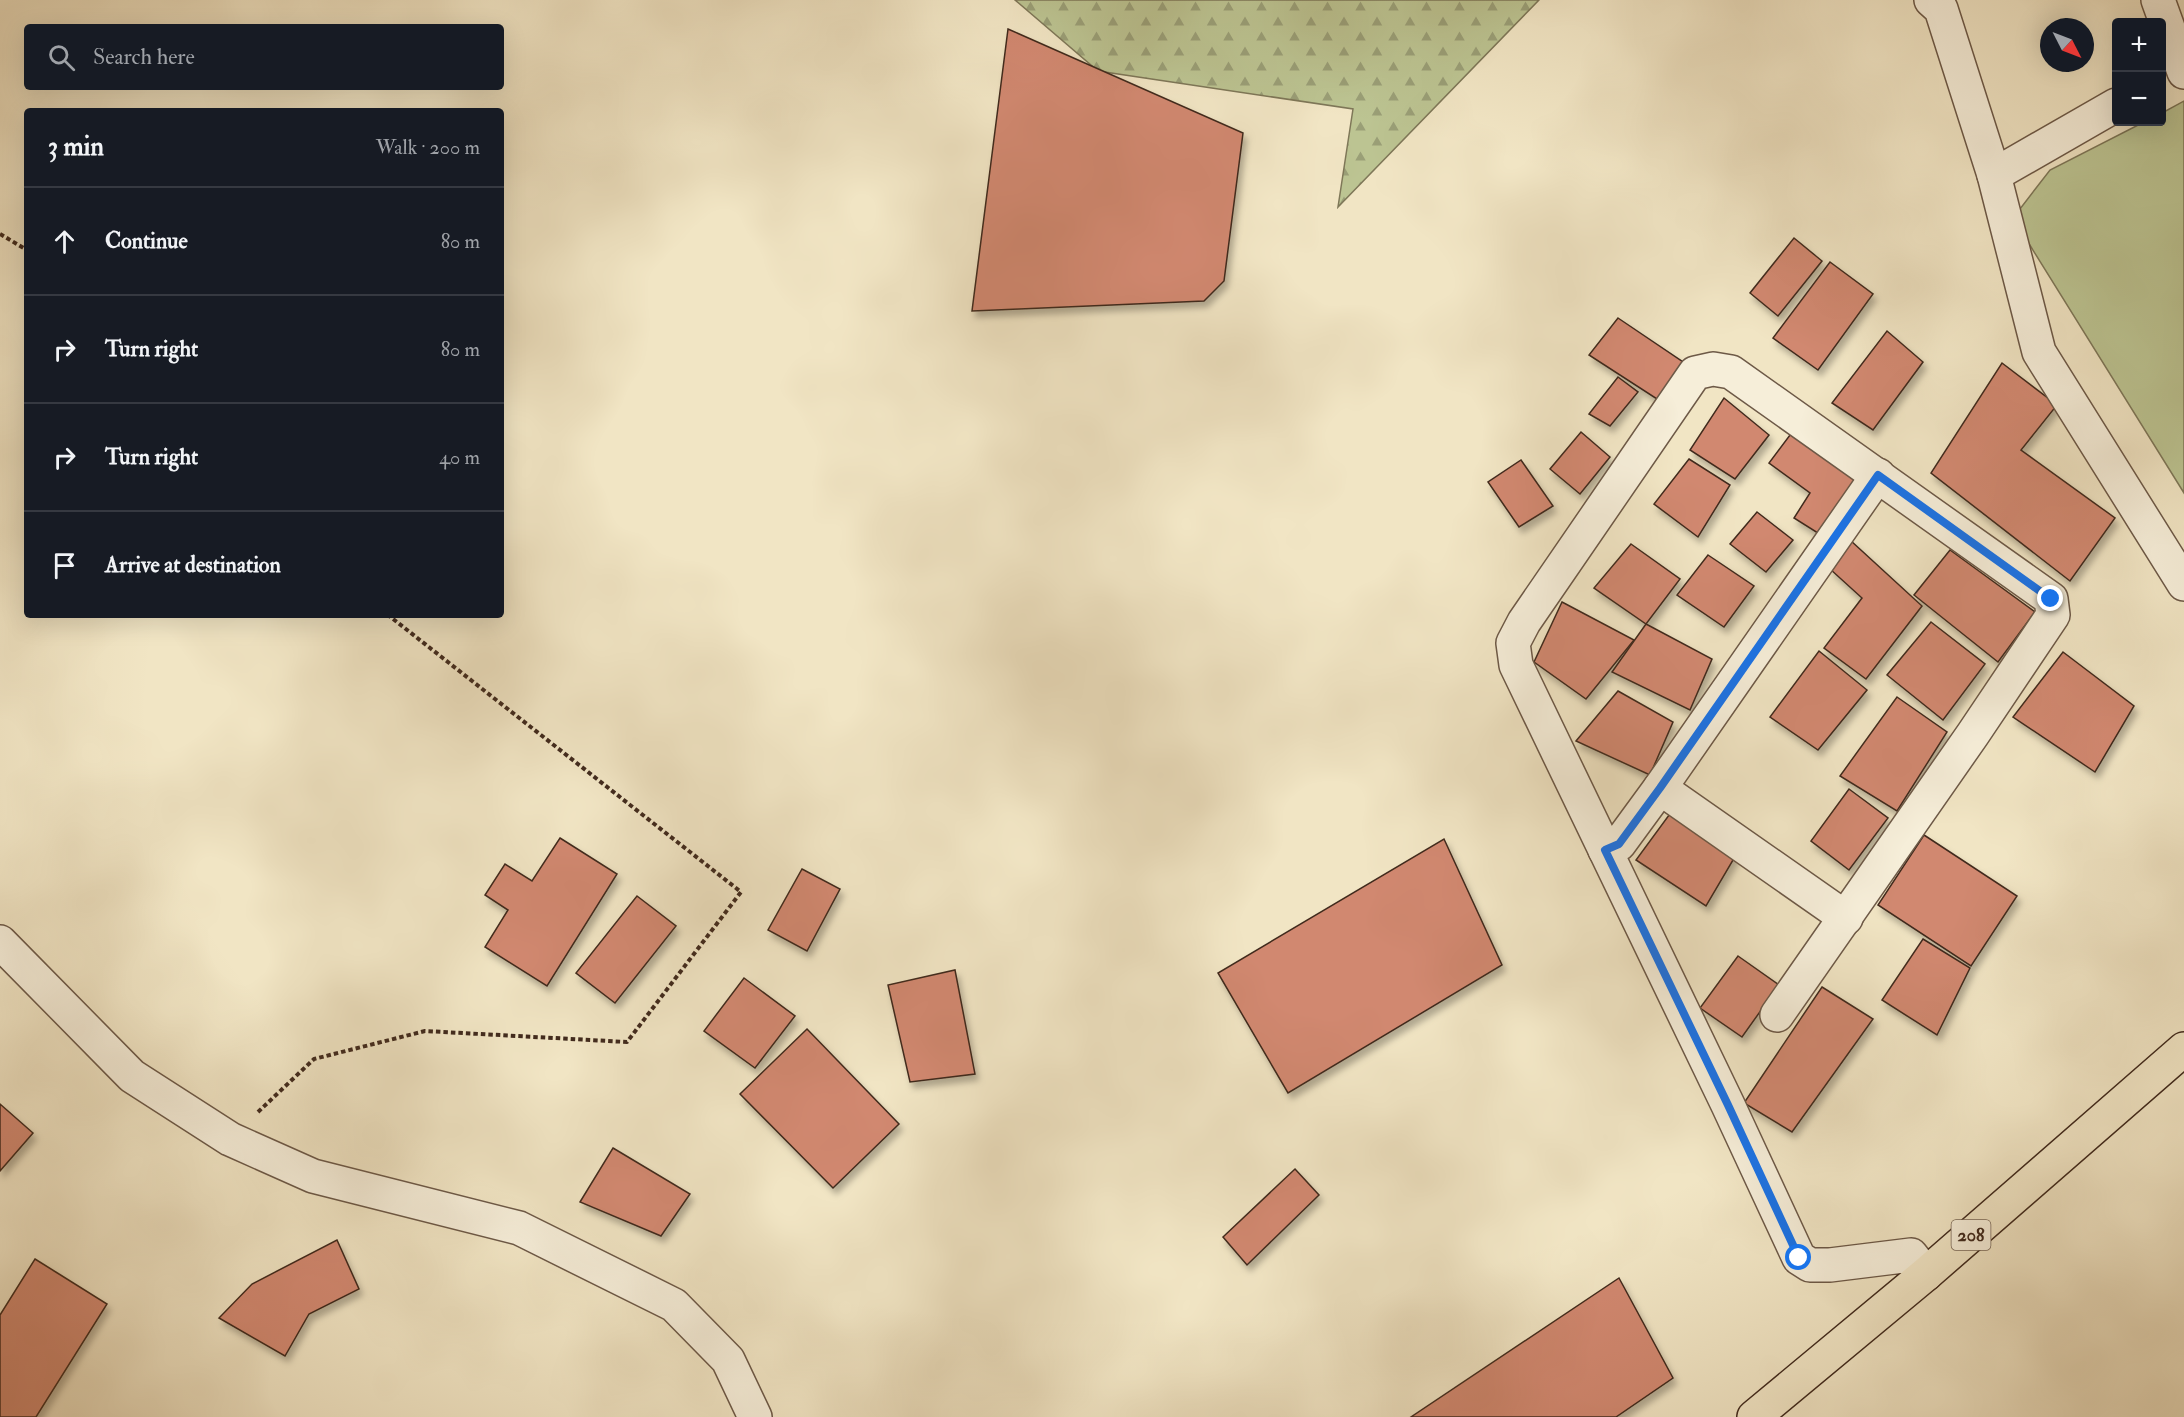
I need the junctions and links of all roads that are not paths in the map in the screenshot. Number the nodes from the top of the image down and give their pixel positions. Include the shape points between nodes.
1 (1931, 0) edge
2 (2158, 0) edge
3 (2184, 72) edge
4 (2166, 81) edge
5 (2112, 107) edge
6 (1994, 175) junction
7 (1878, 475) junction
8 (2184, 584) edge
9 (1660, 788) junction
10 (1605, 850) junction
11 (1846, 918) junction
12 (0, 942) edge
13 (1777, 1015) dead end
14 (2184, 1050) edge
15 (1926, 1274) junction
16 (755, 1417) edge
17 (1755, 1417) edge

1 - 6 street via 1941,9
2 - 3 street
3 - 4 street
5 - 6 street
6 - 8 street via 2039,352
7 - 9 street
7 - 10 street via 1731,372 1713,369 1695,373 1513,643 1516,665
7 - 11 street via 2051,599 2054,615
9 - 10 street via 1619,844
9 - 11 street
10 - 15 street via 1799,1258 1809,1265 1830,1265 1911,1255
11 - 13 street
12 - 16 street via 132,1076 230,1139 313,1176 519,1228 674,1305 728,1360
14 - 15 highway, 208
15 - 17 highway, 208

